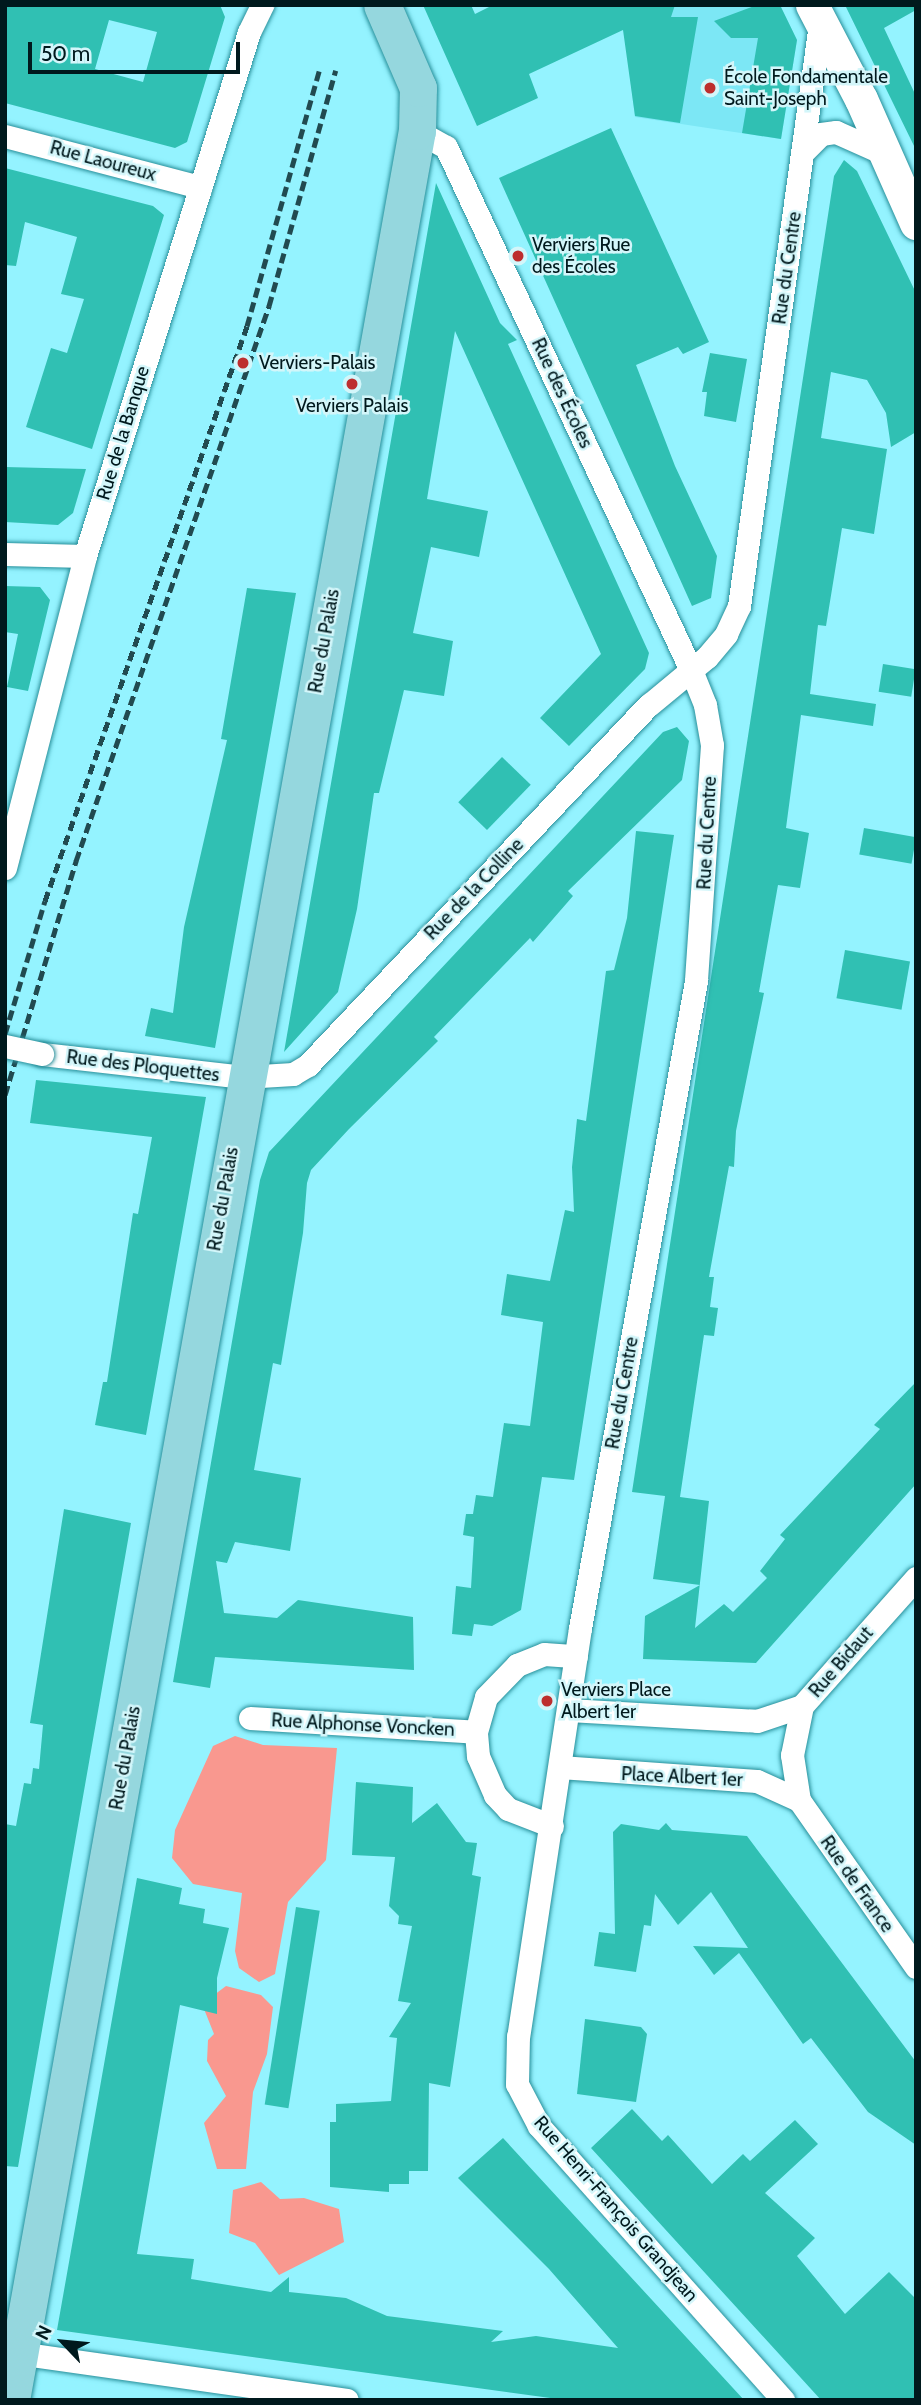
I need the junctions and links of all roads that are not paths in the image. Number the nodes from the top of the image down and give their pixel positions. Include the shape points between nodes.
1 (262, 5) edge
2 (382, 5) edge
3 (816, 15) edge
4 (416, 131) junction
5 (5, 136) edge
6 (804, 151) junction
7 (881, 152) junction
8 (200, 187) junction
9 (916, 223) edge
10 (5, 554) edge
11 (85, 556) junction
12 (691, 670) junction
13 (5, 868) edge
14 (5, 1046) edge
15 (244, 1077) junction
16 (916, 1578) edge
17 (576, 1656) junction
18 (802, 1706) junction
19 (569, 1710) junction
20 (250, 1718) dead end
21 (476, 1732) junction
22 (560, 1767) junction
23 (799, 1800) junction
24 (552, 1826) junction
25 (916, 1967) edge
26 (18, 2353) junction
27 (11, 2400) edge
28 (347, 2400) edge
29 (783, 2400) edge

1 - 8 street, Rue de la Banque via 249,32
2 - 4 main road, Rue du Palais via 418,88
3 - 6 street, Rue du Centre
3 - 7 main road via 861,99
4 - 12 street, Rue des Écoles via 446,147
4 - 15 main road, Rue du Palais
5 - 8 street, Rue Laoureux
6 - 7 street via 821,134 836,132
6 - 12 street, Rue du Centre via 739,606 726,634
7 - 9 main road
8 - 11 street, Rue de la Banque
10 - 11 street
11 - 13 street, Rue de la Banque
12 - 15 street, Rue de la Colline via 649,705 308,1065 278,1078
12 - 17 street, Rue du Centre via 705,705 712,745 696,981
14 - 15 street, Rue des Ploquettes, bridge
15 - 26 main road, Rue du Palais
16 - 18 street, Rue Bidaut
17 - 19 street
17 - 21 street via 544,1654 517,1665 486,1697
18 - 19 street via 757,1721
18 - 23 street, Rue Bidaut via 792,1755
19 - 22 street
20 - 21 street, Rue Alphonse Voncken
21 - 24 street via 478,1756 495,1795 508,1809
22 - 23 street, Place Albert 1er via 757,1781
22 - 24 street
23 - 25 street, Rue de France
24 - 29 street, Rue Henri-François Grandjean via 517,2049 521,2094 539,2126
26 - 27 main road, Rue du Palais
26 - 28 street

